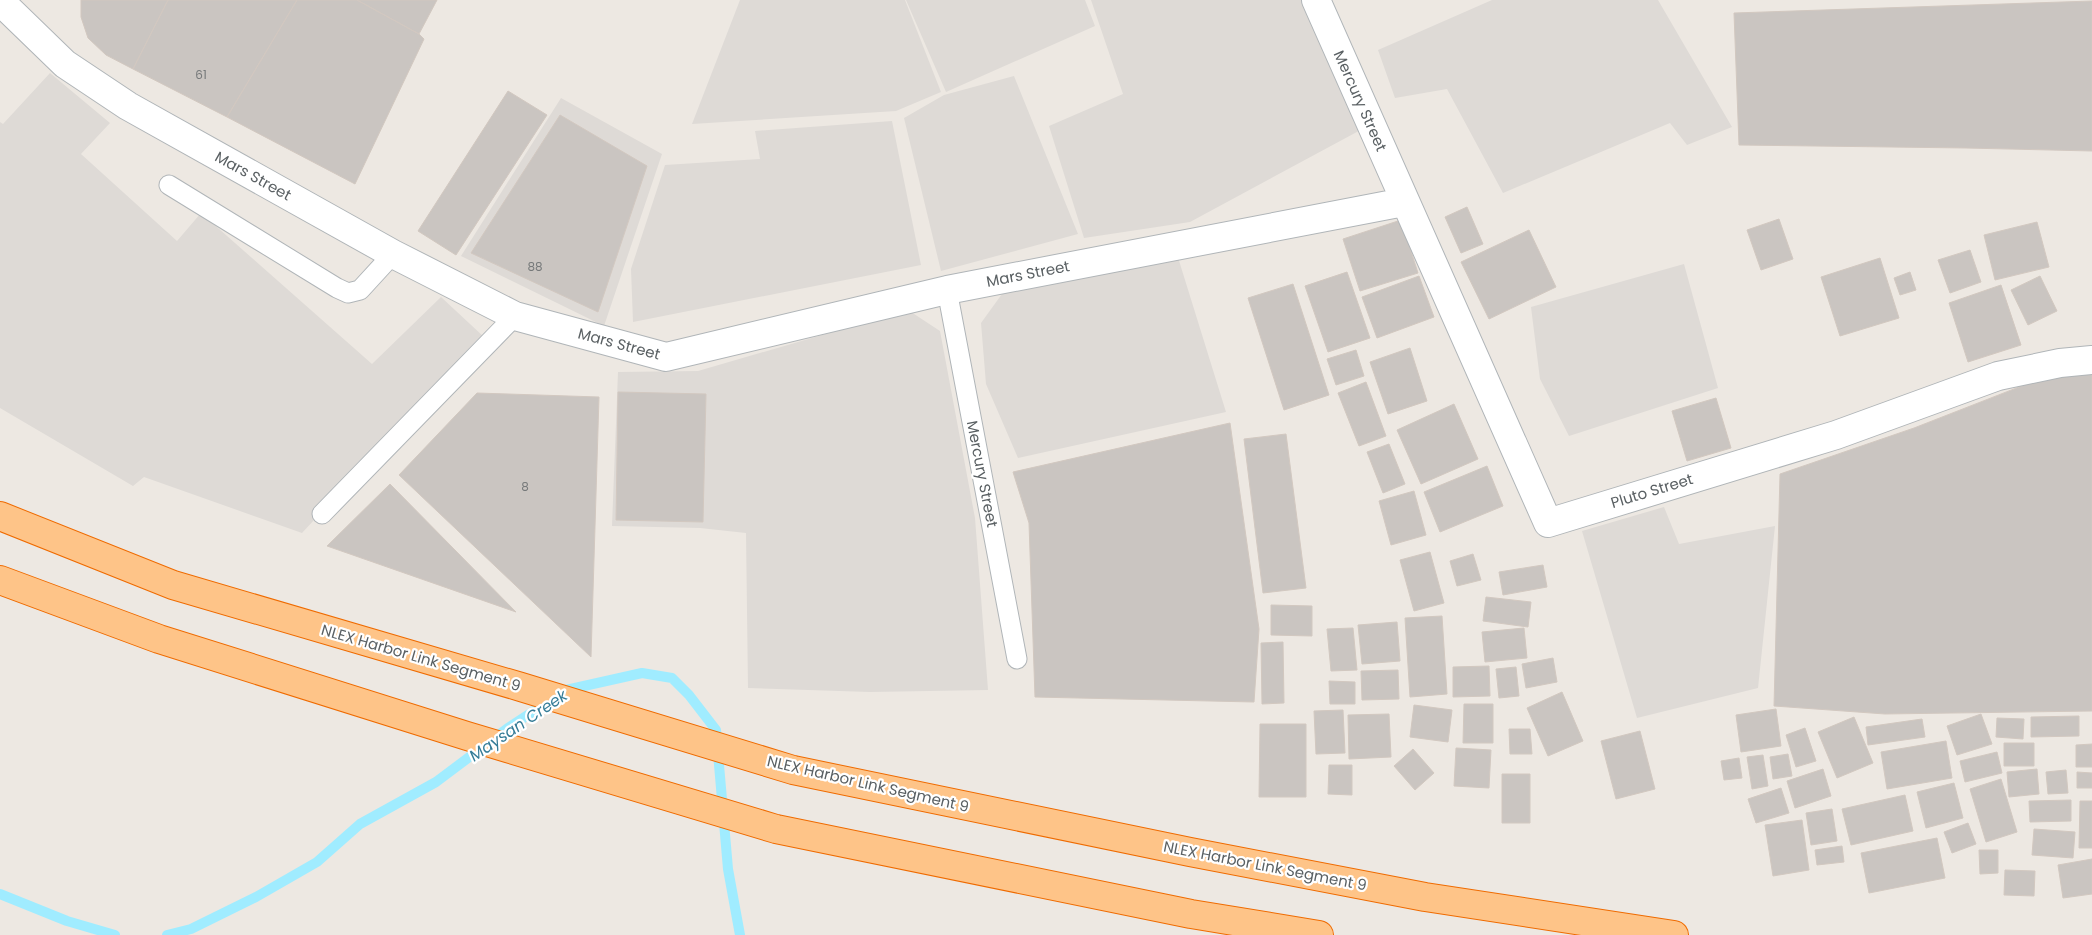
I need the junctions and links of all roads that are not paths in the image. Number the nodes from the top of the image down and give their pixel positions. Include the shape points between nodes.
1 (1316, 0) edge
2 (0, 1) edge
3 (169, 185) dead end
4 (1404, 202) junction
5 (393, 254) junction
6 (947, 290) junction
7 (515, 316) junction
8 (2092, 360) edge
9 (322, 514) dead end
10 (0, 516) edge
11 (0, 580) edge
12 (1017, 659) dead end
13 (1320, 935) edge
14 (1674, 935) edge

1 - 4 street, Mercury Street
2 - 5 street, Mars Street via 65,64 128,106
3 - 5 lane via 348,293 360,290
4 - 6 street, Mars Street
4 - 8 street, Pluto Street via 1548,523 1836,435 1998,376
5 - 7 street, Mars Street
6 - 7 street, Mars Street via 666,357
6 - 12 lane, Mercury Street
7 - 9 lane
10 - 14 highway, NLEX Harbor Link Segment 9 via 173,585 793,770 1425,897
11 - 13 highway via 158,639 776,829 1181,912

